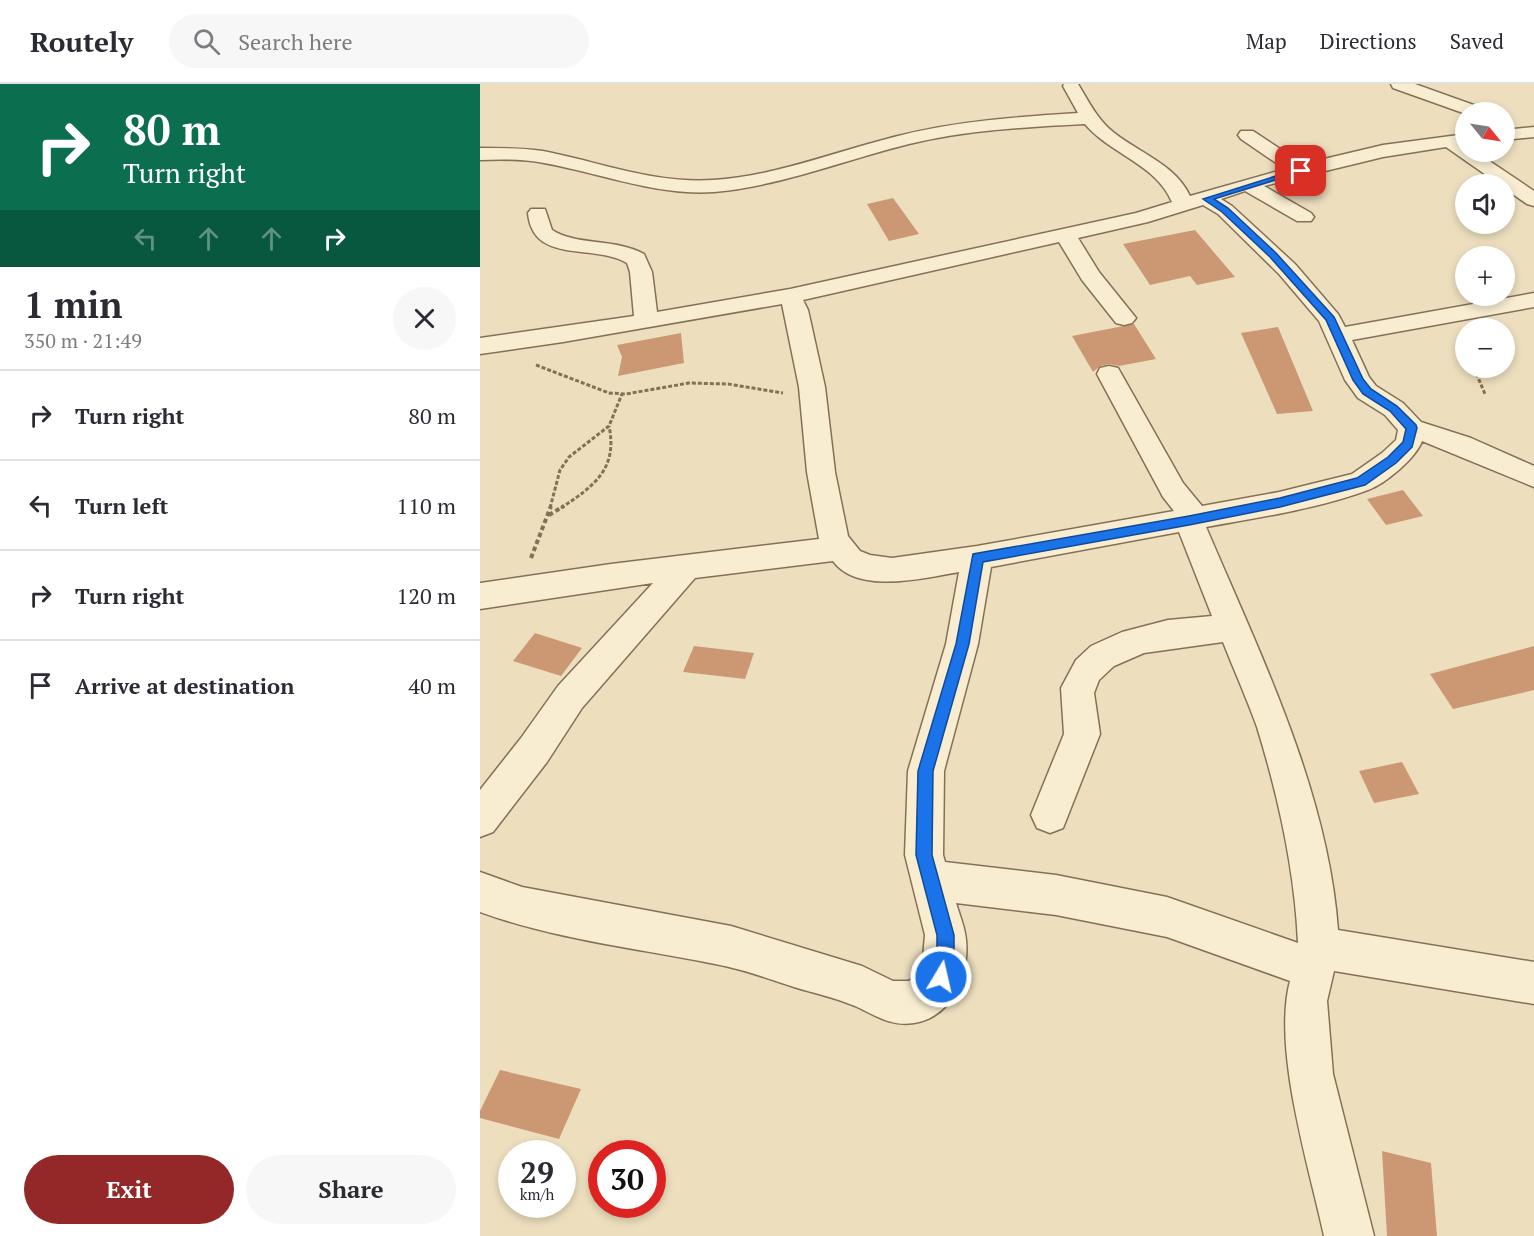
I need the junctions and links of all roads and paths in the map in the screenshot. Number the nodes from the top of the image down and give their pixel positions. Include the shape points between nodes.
1 (1399, 84) edge
2 (1071, 86) dead end
3 (1455, 104) edge
4 (1091, 118) junction
5 (1247, 135) dead end
6 (1455, 140) edge
7 (480, 154) edge
8 (1485, 162) edge
9 (1301, 171) junction
10 (1248, 185) junction
11 (1534, 200) edge
12 (1196, 202) junction
13 (538, 213) dead end
14 (1304, 217) dead end
15 (1066, 236) junction
16 (790, 296) junction
17 (1534, 300) edge
18 (1124, 318) dead end
19 (646, 320) junction
20 (1339, 335) junction
21 (488, 346) edge
22 (1109, 374) dead end
23 (1478, 378) edge
24 (622, 394) junction
25 (1485, 394) dead end
26 (813, 402) junction
27 (609, 426) junction
28 (1412, 428) junction
29 (1534, 477) edge
30 (548, 516) junction
31 (1192, 520) junction
32 (841, 548) junction
33 (977, 558) junction
34 (685, 568) junction
35 (520, 590) junction
36 (480, 596) edge
37 (1233, 628) junction
38 (1050, 815) dead end
39 (480, 819) edge
40 (931, 880) junction
41 (480, 892) edge
42 (1316, 959) junction
43 (1534, 983) edge
44 (1349, 1236) edge

1 - 3 street
2 - 4 street
4 - 7 street via 930,134 766,178 714,186 650,183 543,157
4 - 12 street via 1106,135 1166,175
5 - 9 street
6 - 9 street
8 - 11 street
9 - 10 street
10 - 12 street
10 - 14 street
12 - 15 street
12 - 20 street via 1225,210 1287,269
13 - 19 street via 544,235 619,250 636,260
15 - 16 street
15 - 18 street
16 - 19 street
16 - 26 street
17 - 20 street
19 - 21 street
20 - 28 street via 1367,392 1394,409
21 - 24 path via 609,393
22 - 31 street
23 - 25 path
24 - 26 path via 689,383 728,384 774,390
24 - 27 path
26 - 32 street via 823,483 834,539
27 - 30 path via 580,447 560,470
27 - 30 path via 611,457 602,477
28 - 29 street
28 - 31 street via 1408,444 1361,482
30 - 35 path
31 - 33 street
31 - 37 street
32 - 33 street via 849,559 866,567 892,570
32 - 34 street
33 - 40 street via 962,644 926,771 924,855
34 - 35 street
34 - 39 street via 570,697
35 - 36 street
37 - 38 street via 1184,631 1144,639 1103,655 1086,670 1077,690 1082,734
37 - 42 street via 1274,727 1298,816 1316,899
40 - 41 street via 945,935 945,957 941,977 933,990 915,1002 890,1002 862,987 731,947 522,907
40 - 42 street via 1056,895 1167,918
42 - 43 street
42 - 44 street via 1306,1001 1311,1074

